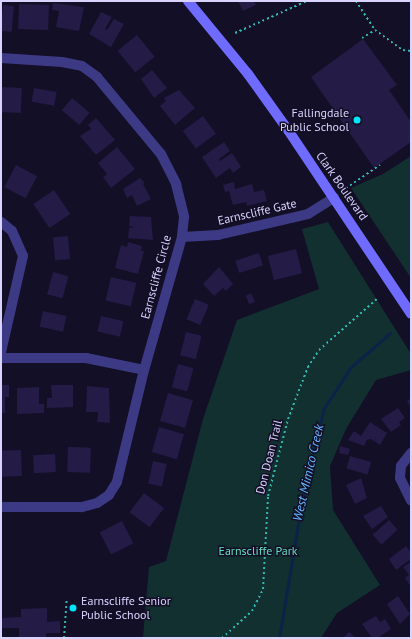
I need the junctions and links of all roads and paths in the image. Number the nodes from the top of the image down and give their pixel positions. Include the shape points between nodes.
1 (188, 1) edge
2 (307, 1) edge
3 (356, 1) edge
4 (376, 30) junction
5 (235, 33) dead end
6 (362, 38) dead end
7 (411, 51) edge
8 (1, 58) edge
9 (380, 165) dead end
10 (346, 188) dead end
11 (334, 198) junction
12 (1, 222) edge
13 (182, 237) junction
14 (378, 298) dead end
15 (411, 314) edge
16 (1, 352) edge
17 (1, 358) edge
18 (144, 370) junction
19 (411, 453) edge
20 (411, 501) edge
21 (1, 507) edge
22 (67, 599) dead end
23 (64, 638) edge
24 (182, 638) edge
25 (196, 638) edge
26 (222, 638) edge

1 - 11 street, Clark Boulevard via 248,74
2 - 5 path
3 - 4 path
4 - 6 path
4 - 7 path via 403,50
8 - 13 street, Earnscliffe Circle via 62,62 82,66 97,76 161,154 172,172 184,217
9 - 10 path
11 - 13 street, Earnscliffe Gate via 308,214 218,235
11 - 15 street, Clark Boulevard
12 - 16 street via 12,231 23,256
13 - 18 street, Earnscliffe Circle
14 - 26 path, Don Doan Trail via 318,350 308,367 288,419 268,496 263,589 252,611
17 - 18 street via 86,358
18 - 21 street, Earnscliffe Circle via 118,482 109,495 97,503 82,507
19 - 20 street via 402,466 400,478
22 - 23 path
24 - 25 path

